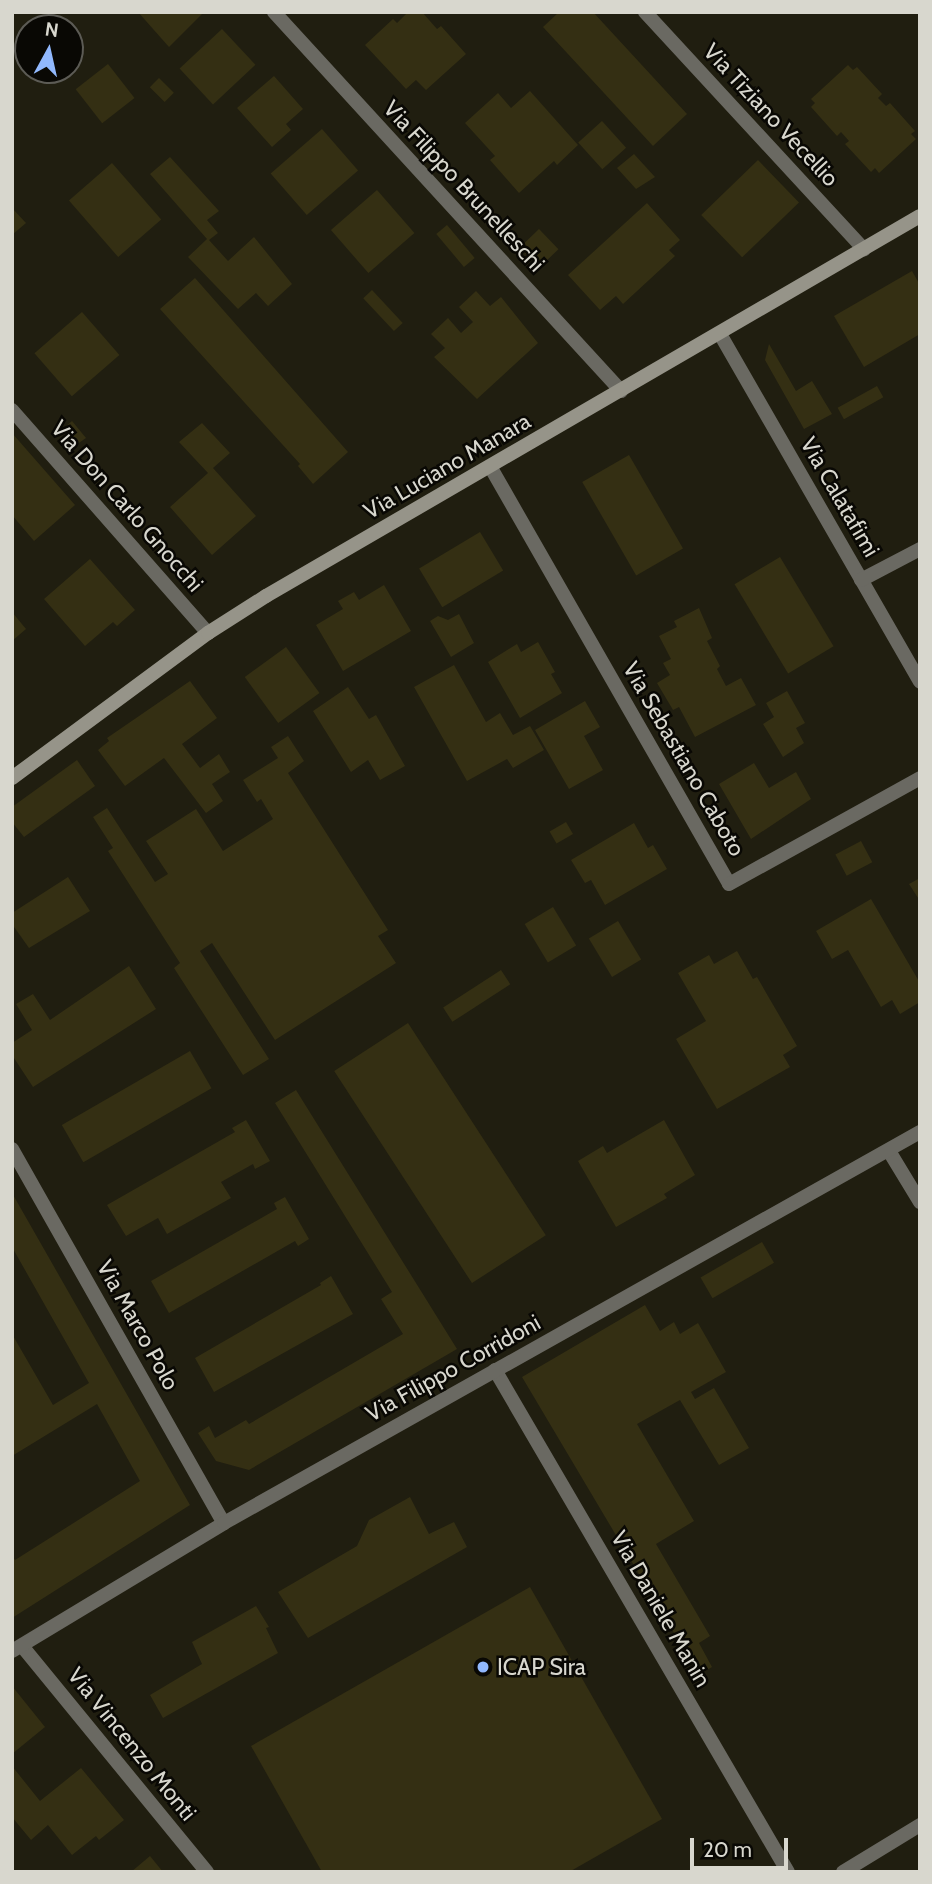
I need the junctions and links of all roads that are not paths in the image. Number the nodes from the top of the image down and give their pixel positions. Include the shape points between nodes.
1 (274, 12) edge
2 (645, 12) edge
3 (920, 216) edge
4 (864, 249) junction
5 (720, 334) junction
6 (621, 391) junction
7 (12, 410) edge
8 (491, 468) junction
9 (920, 549) edge
10 (861, 580) junction
11 (208, 633) junction
12 (920, 682) edge
13 (12, 778) edge
14 (920, 778) edge
15 (920, 1132) edge
16 (12, 1149) edge
17 (889, 1151) junction
18 (17, 1170) edge
19 (920, 1202) edge
20 (495, 1370) junction
21 (224, 1523) junction
22 (17, 1648) edge
23 (920, 1825) edge
24 (850, 1870) edge
25 (207, 1872) edge
26 (788, 1872) edge

1 - 6 street, Via Filippo Brunelleschi
2 - 4 street, Via Tiziano Vecellio
3 - 4 main road, Via Luciano Manara
4 - 5 main road, Via Luciano Manara
5 - 6 main road, Via Luciano Manara
5 - 10 street, Via Calatafimi
6 - 8 main road, Via Luciano Manara
7 - 11 street, Via Don Carlo Gnocchi
8 - 11 main road, Via Luciano Manara
8 - 14 street, Via Sebastiano Caboto via 729,884
9 - 10 street
10 - 12 street, Via Calatafimi
11 - 13 main road, Via Luciano Manara
15 - 17 street, Via Filippo Corridoni
16 - 18 street, Via Marco Polo
17 - 19 street
17 - 20 street, Via Filippo Corridoni
18 - 21 street, Via Marco Polo
20 - 21 street, Via Filippo Corridoni
20 - 26 street, Via Daniele Manin
21 - 22 street, Via Filippo Corridoni
22 - 25 street, Via Vincenzo Monti
23 - 24 street

